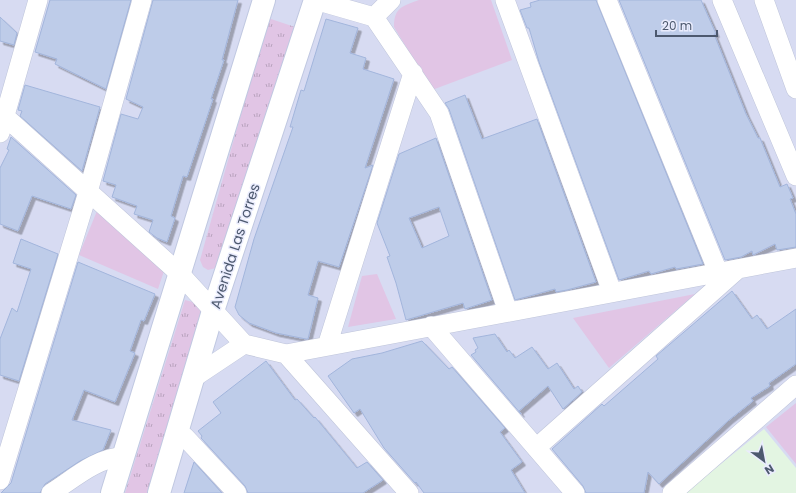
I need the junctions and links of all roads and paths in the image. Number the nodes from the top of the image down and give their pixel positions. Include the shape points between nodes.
1 (38, 0) edge
2 (142, 0) edge
3 (264, 0) edge
4 (315, 0) edge
5 (391, 0) edge
6 (507, 0) edge
7 (607, 0) edge
8 (722, 0) edge
9 (764, 0) edge
10 (374, 17) junction
11 (413, 73) junction
12 (796, 89) edge
13 (2, 120) edge
14 (796, 176) edge
15 (88, 192) junction
16 (796, 258) edge
17 (739, 268) junction
18 (718, 272) junction
19 (180, 274) junction
20 (612, 292) junction
21 (214, 311) junction
22 (508, 312) junction
23 (431, 326) junction
24 (244, 344) junction
25 (328, 346) junction
26 (286, 354) junction
27 (193, 378) junction
28 (796, 385) edge
29 (176, 433) junction
30 (536, 448) junction
31 (123, 457) junction
32 (0, 480) edge
33 (51, 493) edge
34 (112, 493) edge
35 (159, 493) edge
36 (237, 493) edge
37 (409, 493) edge
38 (575, 493) edge
39 (672, 493) edge

1 - 13 street
2 - 15 street
3 - 19 street
4 - 10 street
4 - 21 street, Avenida Las Torres
5 - 10 street
6 - 20 street
7 - 18 street
8 - 14 street
9 - 12 street
10 - 11 street
11 - 22 street via 439,113
11 - 25 street
13 - 15 street
15 - 19 street
15 - 32 street
16 - 17 street
17 - 18 street
17 - 30 street
18 - 20 street
19 - 21 street
19 - 31 street
20 - 22 street
21 - 24 street
21 - 27 street, Avenida Las Torres
22 - 23 street
23 - 25 street
23 - 30 street
24 - 26 street
24 - 27 street
25 - 26 street
26 - 37 street
27 - 29 street, Avenida Las Torres
28 - 39 street
29 - 35 street, Avenida Las Torres
29 - 36 street via 185,437
30 - 38 street
31 - 33 street via 104,460
31 - 34 street

